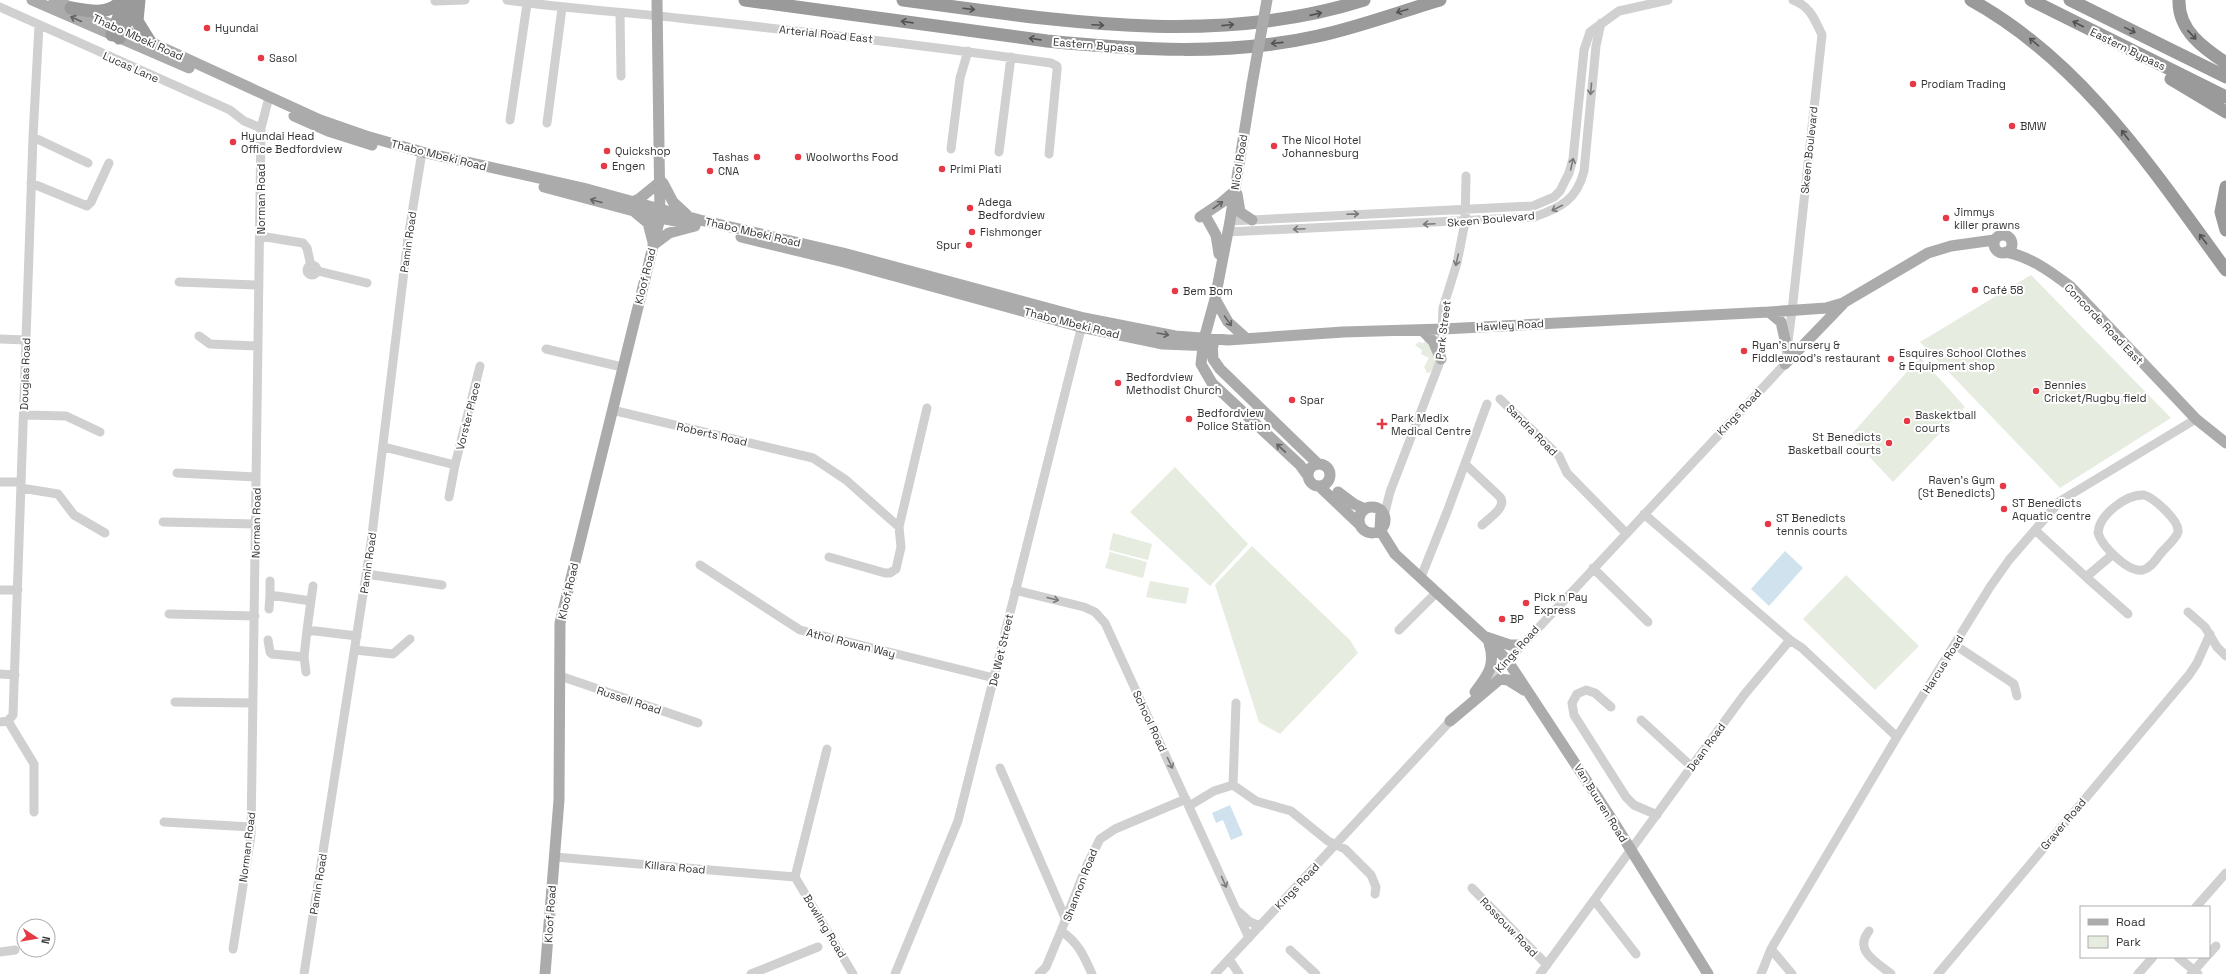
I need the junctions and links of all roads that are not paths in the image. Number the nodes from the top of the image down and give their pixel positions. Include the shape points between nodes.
1 (32, 0) edge
2 (54, 0) edge
3 (124, 0) edge
4 (138, 0) edge
5 (465, 0) edge
6 (507, 0) edge
7 (746, 0) edge
8 (903, 0) edge
9 (1267, 0) edge
10 (1364, 0) edge
11 (1440, 0) edge
12 (1668, 0) edge
13 (1793, 0) edge
14 (1970, 0) edge
15 (2031, 0) edge
16 (2070, 0) edge
17 (2179, 0) edge
18 (435, 1) edge
19 (657, 2) edge
20 (526, 4) junction
21 (0, 7) edge
22 (71, 8) junction
23 (562, 8) junction
24 (620, 13) junction
25 (657, 16) junction
26 (1601, 23) junction
27 (39, 25) junction
28 (117, 32) junction
29 (150, 42) junction
30 (2119, 45) junction
31 (968, 51) junction
32 (1011, 57) junction
33 (2226, 62) edge
34 (1582, 69) junction
35 (1593, 70) junction
36 (621, 76) dead end
37 (2226, 77) edge
38 (2226, 97) edge
39 (268, 100) junction
40 (2226, 112) edge
41 (510, 120) dead end
42 (547, 123) dead end
43 (261, 128) junction
44 (1576, 135) junction
45 (33, 136) junction
46 (1588, 136) junction
47 (951, 149) dead end
48 (406, 150) junction
49 (999, 152) dead end
50 (421, 154) junction
51 (1049, 154) dead end
52 (88, 163) dead end
53 (109, 163) dead end
54 (1466, 176) dead end
55 (660, 179) junction
56 (31, 183) junction
57 (2226, 187) edge
58 (1235, 189) junction
59 (633, 206) junction
60 (1465, 210) junction
61 (1382, 213) junction
62 (660, 214) junction
63 (1252, 220) junction
64 (694, 221) junction
65 (1230, 221) junction
66 (1465, 222) junction
67 (1388, 226) junction
68 (2226, 230) edge
69 (1227, 232) junction
70 (260, 236) junction
71 (2012, 241) junction
72 (653, 244) junction
73 (1999, 248) junction
74 (1220, 261) junction
75 (2226, 270) edge
76 (2051, 272) junction
77 (179, 282) dead end
78 (367, 283) dead end
79 (935, 284) junction
80 (259, 286) junction
81 (1215, 298) junction
82 (1843, 304) junction
83 (1792, 311) junction
84 (1769, 312) junction
85 (1083, 322) junction
86 (1443, 329) junction
87 (1422, 330) junction
88 (199, 336) dead end
89 (0, 339) edge
90 (1247, 339) junction
91 (26, 340) junction
92 (1187, 342) junction
93 (1208, 342) junction
94 (258, 346) junction
95 (1787, 348) junction
96 (546, 349) dead end
97 (1441, 359) junction
98 (1201, 364) junction
99 (1784, 364) junction
100 (480, 366) dead end
101 (622, 367) junction
102 (1230, 380) junction
103 (1220, 390) junction
104 (1500, 399) dead end
105 (1487, 404) dead end
106 (927, 408) dead end
107 (612, 410) junction
108 (24, 415) junction
109 (2196, 419) junction
110 (100, 432) dead end
111 (2226, 443) edge
112 (384, 447) junction
113 (1318, 464) junction
114 (1465, 464) junction
115 (455, 465) junction
116 (177, 473) dead end
117 (1308, 476) junction
118 (256, 477) junction
119 (0, 482) edge
120 (1323, 484) junction
121 (21, 485) junction
122 (449, 497) dead end
123 (1365, 509) junction
124 (1644, 514) junction
125 (1382, 520) junction
126 (163, 522) dead end
127 (256, 524) junction
128 (1359, 524) junction
129 (1482, 525) dead end
130 (899, 527) junction
131 (2036, 530) junction
132 (1368, 532) junction
133 (105, 533) dead end
134 (1626, 533) junction
135 (1395, 554) junction
136 (2112, 555) junction
137 (829, 557) dead end
138 (700, 565) dead end
139 (1408, 565) junction
140 (1593, 568) junction
141 (366, 574) junction
142 (1421, 577) junction
143 (2086, 577) junction
144 (270, 581) dead end
145 (442, 584) dead end
146 (313, 586) dead end
147 (0, 590) edge
148 (18, 590) junction
149 (1015, 590) junction
150 (1437, 592) junction
151 (270, 595) junction
152 (311, 601) junction
153 (269, 609) dead end
154 (2188, 612) dead end
155 (169, 614) dead end
156 (2128, 614) dead end
157 (255, 616) junction
158 (1648, 622) dead end
159 (307, 630) junction
160 (1399, 630) dead end
161 (2210, 634) junction
162 (357, 636) junction
163 (410, 639) dead end
164 (1487, 639) junction
165 (268, 640) dead end
166 (1790, 640) junction
167 (1520, 645) junction
168 (1956, 645) junction
169 (355, 650) junction
170 (2226, 656) edge
171 (304, 657) junction
172 (1507, 660) junction
173 (306, 672) dead end
174 (0, 674) edge
175 (15, 675) junction
176 (560, 676) junction
177 (994, 678) junction
178 (1528, 692) junction
179 (2017, 696) dead end
180 (175, 702) dead end
181 (253, 703) junction
182 (1236, 703) dead end
183 (1611, 707) dead end
184 (1463, 708) junction
185 (1641, 720) dead end
186 (1450, 721) junction
187 (4, 722) edge
188 (698, 723) dead end
189 (1897, 737) junction
190 (827, 749) dead end
191 (1692, 767) junction
192 (1000, 768) dead end
193 (1233, 786) junction
194 (1188, 802) junction
195 (34, 812) dead end
196 (1657, 815) junction
197 (164, 822) dead end
198 (251, 827) junction
199 (1337, 845) junction
200 (1631, 851) junction
201 (554, 857) junction
202 (2226, 873) edge
203 (795, 877) junction
204 (1472, 888) dead end
205 (1375, 894) dead end
206 (1595, 901) junction
207 (2197, 906) edge
208 (1236, 908) junction
209 (1066, 920) junction
210 (1260, 926) junction
211 (1061, 931) junction
212 (1869, 931) dead end
213 (1249, 938) junction
214 (2216, 946) dead end
215 (818, 947) dead end
216 (233, 949) dead end
217 (1771, 949) junction
218 (15, 950) dead end
219 (1290, 950) dead end
220 (0, 952) edge
221 (2210, 953) edge
222 (1636, 954) dead end
223 (2152, 958) edge
224 (2179, 958) edge
225 (2205, 958) edge
226 (1229, 959) junction
227 (1547, 966) junction
228 (2194, 973) edge
229 (304, 974) edge
230 (546, 974) edge
231 (751, 974) edge
232 (854, 974) edge
233 (895, 974) edge
234 (1040, 974) edge
235 (1092, 974) edge
236 (1215, 974) edge
237 (1239, 974) edge
238 (1316, 974) edge
239 (1540, 974) edge
240 (1708, 974) edge
241 (1761, 974) edge
242 (1792, 974) edge
243 (1891, 974) edge
244 (1938, 974) edge
245 (2138, 974) edge

28 -> 1 main road, Thabo Mbeki Road
2 - 22 main road, Thabo Mbeki Road
3 - 22 highway via 114,8 104,11
3 - 28 highway
4 - 28 highway
4 - 29 highway via 137,21
5 - 18 street
6 - 20 street, Arterial Road East
11 -> 7 highway, Eastern Bypass via 1318,36 1283,43 1187,50 1092,46 1046,41
8 -> 10 highway, Eastern Bypass via 1093,24 1152,27 1216,26 1277,20 1314,14
9 - 58 main road, Nicol Road, bridge
12 - 26 street, Skeen Boulevard via 1619,11
13 - 83 street, Skeen Boulevard via 1812,14 1822,35
75 -> 14 highway via 2121,129 2069,72 2029,38
30 -> 15 highway, Eastern Bypass
16 -> 37 highway, Eastern Bypass
17 -> 33 highway via 2187,30 2196,40
19 - 25 main road, Kloof Road
20 - 23 street, Arterial Road East
20 - 41 street
21 - 27 street, Lucas Lane
22 - 28 main road, Thabo Mbeki Road
23 - 24 street, Arterial Road East
23 - 42 street
24 - 25 street, Arterial Road East
24 - 36 street
25 - 31 street, Arterial Road East
25 - 55 main road, Kloof Road
26 - 34 street, Skeen Boulevard via 1590,32 1586,40
26 - 35 street, Skeen Boulevard
27 - 43 street, Lucas Lane via 230,110 244,122
27 - 45 street, Douglas Road
28 - 29 main road, Thabo Mbeki Road
28 - 39 main road, Thabo Mbeki Road
29 - 39 main road, Thabo Mbeki Road
30 - 38 highway, Eastern Bypass
30 - 40 highway
31 - 32 street, Arterial Road East
31 - 47 street via 960,78
32 - 49 street
32 - 51 street, Arterial Road East via 1057,66
34 - 35 street
34 - 44 street, Skeen Boulevard
35 -> 46 street, Skeen Boulevard
39 - 43 street, Norman Road
39 - 48 main road, Thabo Mbeki Road
39 - 48 main road, Thabo Mbeki Road via 328,131 362,143
43 - 70 street, Norman Road
44 - 46 street
60 -> 44 street, Skeen Boulevard via 1534,206 1554,197 1565,185
45 - 52 street
45 - 56 street, Douglas Road
46 -> 66 street, Skeen Boulevard via 1582,180 1566,203 1534,217
48 - 50 main road, Thabo Mbeki Road
50 - 59 main road, Thabo Mbeki Road
50 - 112 street, Pamin Road via 406,253
53 - 56 street via 87,206
54 - 60 street, Park Street
55 - 59 main road
55 - 62 main road, Kloof Road
55 - 64 main road via 668,196
56 - 91 street, Douglas Road
57 - 68 highway via 2221,212
58 - 63 main road via 1240,212
58 - 65 main road, Nicol Road
74 -> 58 main road via 1216,235 1203,218
59 - 62 main road, Thabo Mbeki Road
59 - 72 main road via 648,224
60 - 61 street, Skeen Boulevard
60 - 66 street, Park Street
63 -> 61 street, Skeen Boulevard
61 - 67 street
62 - 64 main road, Thabo Mbeki Road
62 - 72 main road, Kloof Road
63 - 65 street, Skeen Boulevard
64 - 72 main road
64 - 79 main road, Thabo Mbeki Road
65 - 69 main road, Nicol Road
66 -> 67 street, Skeen Boulevard
66 -> 86 street, Park Street via 1457,263 1443,308
67 -> 69 street, Skeen Boulevard
69 - 74 main road, Nicol Road
70 - 78 street via 303,242 314,268
70 - 80 street, Norman Road
71 - 73 main road via 2010,249
71 - 73 main road via 2002,234 1997,236
71 - 76 main road, Concorde Road East
72 - 101 main road, Kloof Road
73 - 76 main road, Concorde Road East via 2021,255
73 - 82 main road, Concorde Road East via 1970,243 1928,253
74 - 81 main road, Nicol Road
76 - 109 main road, Concorde Road East via 2071,287
77 - 80 street
79 - 85 main road, Thabo Mbeki Road
79 - 85 main road, Thabo Mbeki Road via 1002,297
80 - 94 street, Norman Road
81 -> 90 main road via 1228,322
81 - 93 main road, Nicol Road via 1208,324
82 - 83 main road, Concorde Road East
82 - 99 main road
83 - 84 main road, Hawley Road
83 - 95 street
84 - 86 main road, Hawley Road
84 - 95 main road via 1781,322
85 - 92 main road, Thabo Mbeki Road via 1163,344
85 - 149 street, De Wet Street
86 - 87 main road, Hawley Road
86 - 97 street, Park Street
87 - 90 main road, Hawley Road
87 - 97 main road via 1433,341
88 - 94 street via 210,344
89 - 91 street
90 - 93 main road, Hawley Road
91 - 108 street, Douglas Road
92 - 93 main road
92 - 98 main road
93 - 98 main road
93 - 102 main road via 1215,364
94 - 118 street, Norman Road
95 - 99 street
96 - 101 street
97 - 125 street, Park Street via 1390,492
98 - 103 main road via 1209,380
99 - 124 street, Kings Road
100 - 115 street, Vorster Place
101 - 107 main road, Kloof Road
102 - 103 main road
102 - 113 main road
117 -> 103 main road via 1300,465
104 - 134 street, Sandra Road via 1558,456 1567,473
105 - 114 street
106 - 130 street
107 - 130 street, Roberts Road via 813,458 846,480
107 - 176 main road, Kloof Road via 564,603 560,634
108 - 110 street via 66,416
108 - 121 street, Douglas Road
109 - 111 main road, Concorde Road East
109 - 131 street, Harcus Road via 2060,501
112 - 115 street, Vorster Place
112 - 141 street, Pamin Road
113 - 117 main road via 1312,467
113 - 120 main road via 1325,466 1329,472
114 - 129 street via 1499,496 1502,502 1502,507
114 - 142 street
115 - 122 street, Vorster Place
116 - 118 street
117 - 120 main road via 1311,482
118 - 127 street, Norman Road
119 - 121 street
120 - 123 main road
120 - 128 main road
121 - 133 street via 58,494 74,515
121 - 148 street, Douglas Road
123 - 125 main road via 1372,507
123 - 128 main road via 1359,517
124 - 134 street, Kings Road
124 - 166 street
125 - 132 main road
125 - 135 main road
125 - 139 main road
126 - 127 street
127 - 157 street, Norman Road
128 - 132 main road
130 - 137 street via 901,554 893,572 885,573
131 - 143 street
131 - 168 street, Harcus Road via 1995,579
132 - 135 main road
134 - 140 street, Kings Road
135 - 139 main road
136 - 136 street via 2133,568 2145,569 2176,536 2177,524 2151,498 2144,495 2134,496 2113,509 2098,528 2099,537
136 - 143 street
138 - 177 street, Athol Rowan Way via 800,630
139 - 142 main road
140 - 158 street
140 - 167 street, Kings Road
141 - 145 street
141 - 162 street, Pamin Road
142 - 150 main road
143 - 156 street
144 - 151 street
146 - 152 street
147 - 148 street
148 - 175 street, Douglas Road
149 - 177 street, De Wet Street
149 -> 194 street, School Road via 1084,607 1102,619
150 - 160 street
150 - 164 main road
151 - 152 street
151 - 153 street
152 - 159 street
154 - 161 street
155 - 157 street
157 - 181 street, Norman Road
159 - 162 street
159 - 171 street
161 - 170 street
161 - 244 street, Graver Road via 2197,664 2189,675
162 - 169 street, Pamin Road
163 - 169 street via 393,654
164 - 167 main road
164 - 172 main road, Van Buuren Road
164 - 184 main road via 1492,655 1492,668
165 - 171 street via 272,654
166 - 189 street via 1802,648
166 - 191 street, Dean Road via 1744,695
167 - 172 street, Kings Road
168 - 179 street via 2014,684
168 - 189 street, Harcus Road
169 - 229 street, Pamin Road
171 - 173 street
172 - 178 main road, Van Buuren Road
172 - 184 street, Kings Road
174 - 175 street
175 - 187 street, Douglas Road via 13,715
176 - 188 street, Russell Road
176 - 201 main road, Kloof Road via 559,800
177 - 233 street, De Wet Street via 958,821
178 - 186 main road via 1508,680 1500,679
178 - 200 main road, Van Buuren Road
180 - 181 street
181 - 198 street, Norman Road
182 - 193 street
183 - 196 street via 1595,693 1586,690 1577,694 1572,703 1574,715 1626,797 1634,805
184 - 186 street, Kings Road
185 - 191 street
186 - 199 street, Kings Road
187 - 195 street, Douglas Road via 34,764
189 - 217 street, Harcus Road
190 - 203 street
191 - 196 street, Dean Road
192 - 209 street
193 - 194 street, Shannon Road
193 - 199 street via 1256,801 1291,811 1328,841
194 -> 208 street, School Road
194 - 209 street, Shannon Road via 1116,829 1100,838
196 - 200 street, Dean Road
197 - 198 street
198 - 216 street, Norman Road
199 - 205 street via 1345,849 1371,875 1376,886
199 - 210 street, Kings Road
200 - 206 street, Dean Road
200 - 240 main road, Van Buuren Road
201 - 203 street, Killara Road
201 - 230 main road, Kloof Road
202 - 207 street
203 - 232 street, Bowling Road
204 - 227 street, Rossouw Road
206 - 222 street
206 - 227 street, Dean Road
208 - 210 street, School Road via 1246,919
208 - 213 street, School Road
209 - 211 street, Shannon Road
210 - 213 street, Kings Road
211 - 234 street, Shannon Road via 1046,967
211 - 235 street via 1073,939 1081,950
212 - 243 street via 1863,939 1862,946 1866,953
213 - 226 street, Kings Road
214 - 221 street
215 - 231 street
217 - 241 street, Harcus Road
217 - 242 street
218 - 220 street
219 - 238 street
223 - 245 street
224 - 228 street
225 - 228 street
226 - 236 street, Kings Road
226 - 237 street
227 - 239 street, Dean Road

